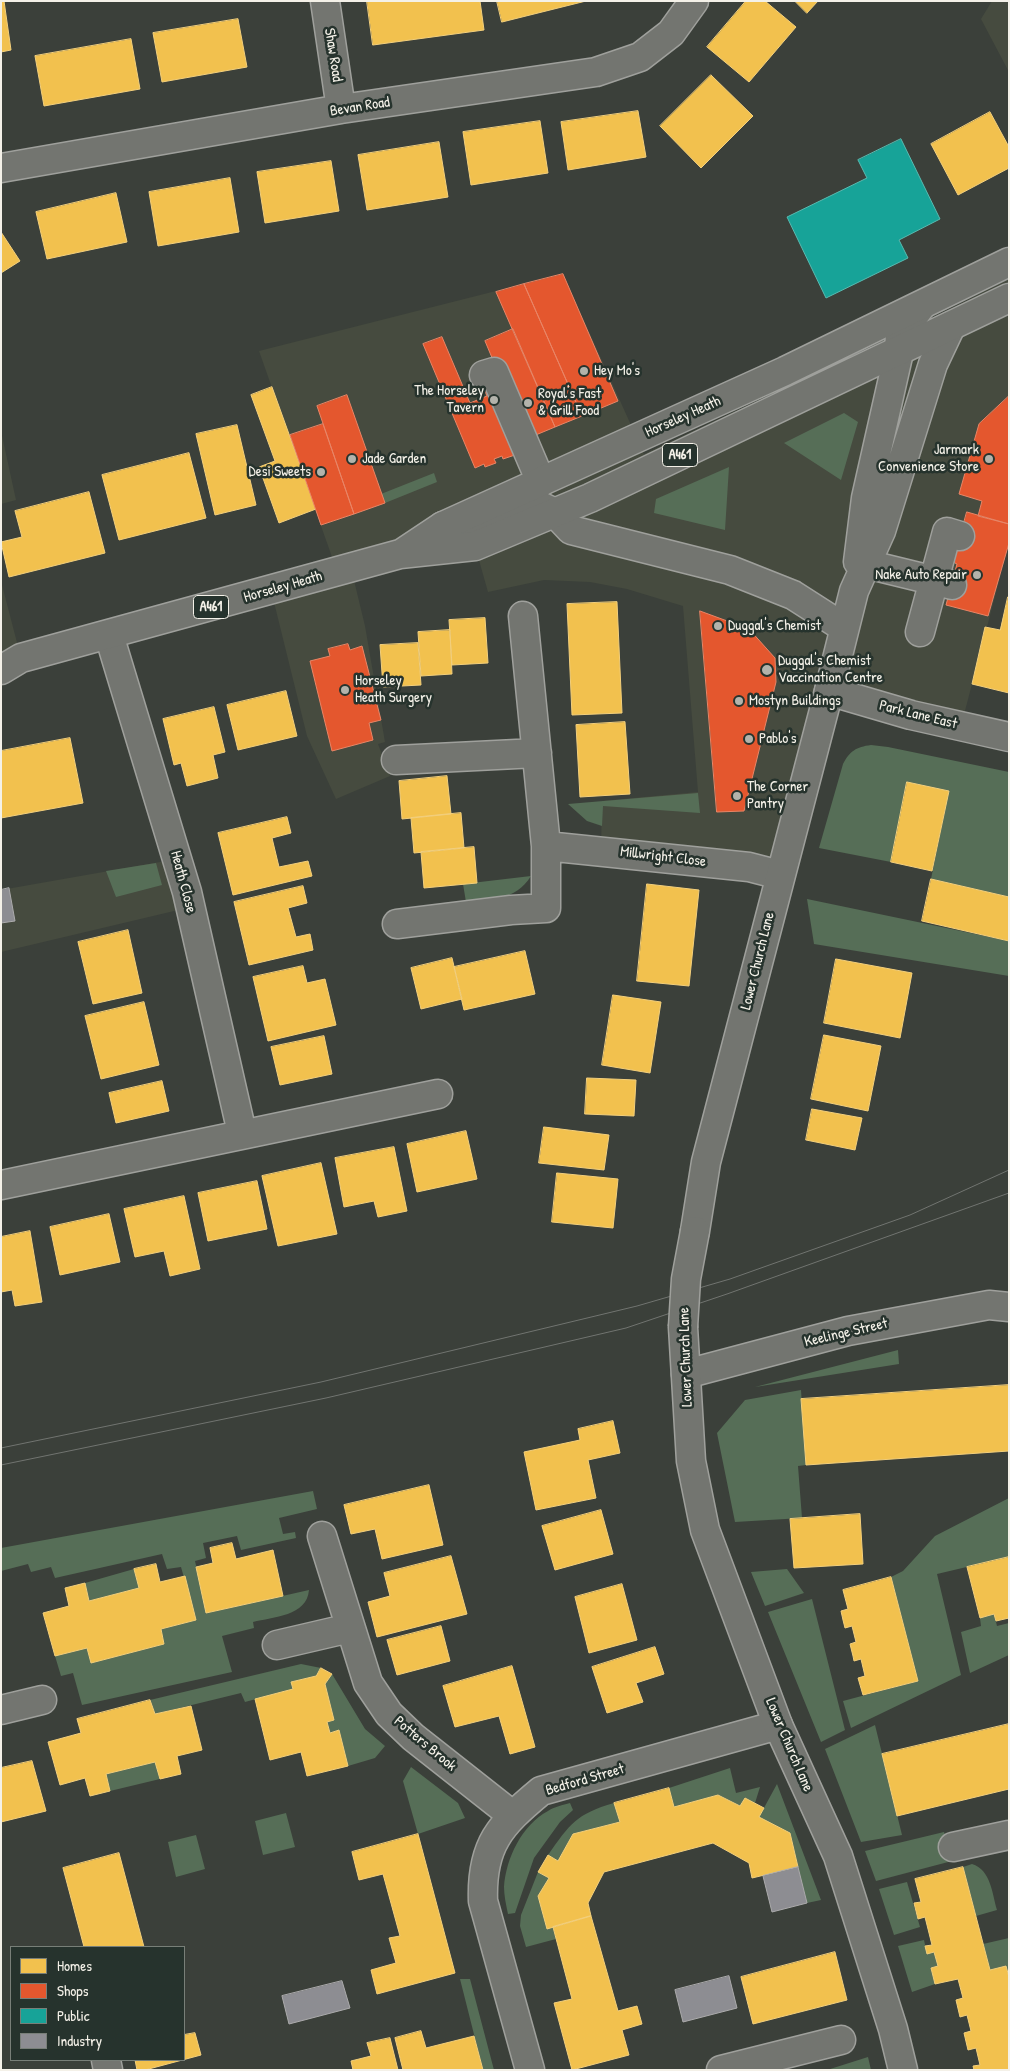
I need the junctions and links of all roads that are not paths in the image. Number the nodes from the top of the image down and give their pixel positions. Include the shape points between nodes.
1 (325, 1) edge
2 (694, 1) edge
3 (342, 109) junction
4 (1, 168) edge
5 (1009, 262) edge
6 (1009, 298) edge
7 (929, 302) junction
8 (951, 326) junction
9 (899, 352) junction
10 (484, 375) dead end
11 (541, 482) junction
12 (555, 513) junction
13 (444, 526) junction
14 (960, 536) dead end
15 (400, 554) junction
16 (866, 564) junction
17 (943, 583) junction
18 (854, 591) junction
19 (523, 616) dead end
20 (843, 627) junction
21 (920, 632) dead end
22 (109, 635) junction
23 (8, 661) edge
24 (829, 691) junction
25 (1009, 737) edge
26 (537, 753) junction
27 (396, 760) dead end
28 (546, 846) junction
29 (780, 875) junction
30 (397, 924) dead end
31 (438, 1094) dead end
32 (242, 1134) junction
33 (1, 1186) edge
34 (1009, 1307) edge
35 (686, 1374) junction
36 (322, 1536) dead end
37 (350, 1628) junction
38 (277, 1645) dead end
39 (42, 1700) dead end
40 (1, 1710) edge
41 (778, 1725) junction
42 (512, 1815) junction
43 (1009, 1835) edge
44 (953, 1847) dead end
45 (841, 2040) dead end
46 (771, 2063) edge
47 (530, 2070) edge
48 (721, 2070) edge
49 (903, 2070) edge

1 - 3 main road, Shaw Road
2 - 3 main road, Bevan Road via 671,33 640,58 596,72
3 - 4 main road, Bevan Road
5 - 7 main road, A461
6 - 8 main road, A461
7 - 9 main road via 900,334
7 - 11 main road, Horseley Heath / A461
8 - 9 main road, Horseley Heath / A461
8 - 16 main road via 933,364 881,531
9 - 12 main road, Horseley Heath / A461
9 - 18 main road via 866,498
10 - 11 main road via 494,372
11 - 13 main road, Horseley Heath / A461
12 - 13 main road via 536,504 469,530
12 - 15 main road, Horseley Heath / A461 via 475,546
12 - 20 main road via 571,530 730,570 793,594
13 - 15 main road, Horseley Heath / A461
14 - 17 main road via 947,532
15 - 22 main road, Horseley Heath / A461
16 - 17 main road
16 - 18 main road
17 - 21 main road
18 - 20 main road
19 - 26 main road
20 - 24 main road, Lower Church Lane
22 - 23 main road, Horseley Heath / A461
22 - 32 main road, Heath Close via 187,892
24 - 25 main road, Park Lane East via 911,715
24 - 29 main road, Lower Church Lane
26 - 27 main road
26 - 28 main road
28 - 29 main road, Millwright Close via 749,867
28 - 30 main road via 546,908
29 - 35 main road, Lower Church Lane, bridge via 706,1162 686,1279 683,1327
31 - 32 main road
32 - 33 main road
34 - 35 main road, Keelinge Street via 989,1305 848,1331
35 - 41 main road, Lower Church Lane via 691,1461 705,1530
36 - 37 main road, Potters Brook
37 - 38 main road
37 - 42 main road, Potters Brook via 368,1683 389,1714 413,1737
39 - 40 main road
41 - 42 main road, Bedford Street via 541,1791
41 - 49 main road, Lower Church Lane via 838,1856
42 - 47 main road, Bedford Street via 493,1838 482,1876 483,1902
43 - 44 main road
45 - 46 main road
46 - 48 main road

